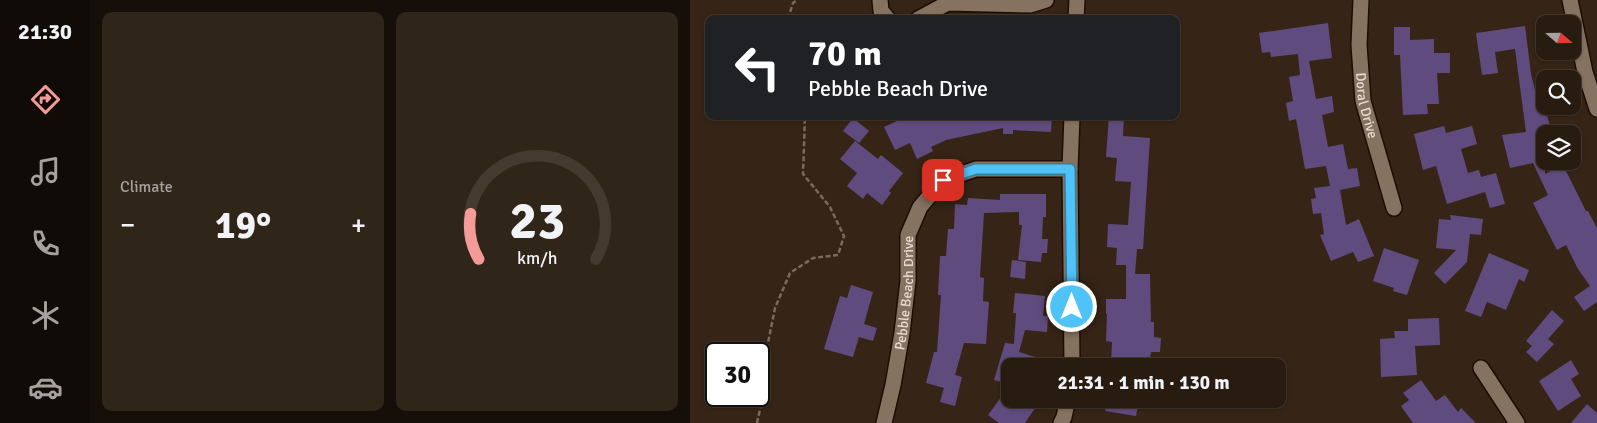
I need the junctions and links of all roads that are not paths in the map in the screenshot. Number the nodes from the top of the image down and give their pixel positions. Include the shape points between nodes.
1 (880, 0) edge
2 (1046, 0) edge
3 (1077, 0) edge
4 (1361, 0) edge
5 (1570, 0) edge
6 (884, 15) edge
7 (926, 15) edge
8 (1076, 15) edge
9 (1597, 109) edge
10 (1072, 120) edge
11 (1070, 169) junction
12 (1394, 208) dead end
13 (1072, 358) edge
14 (1481, 368) dead end
15 (1066, 408) edge
16 (884, 423) edge
17 (1061, 423) edge
18 (1517, 423) edge

1 - 6 street
2 - 7 street via 1030,5 948,3
3 - 8 street
4 - 12 street, Doral Drive via 1362,101
5 - 9 street via 1585,72
10 - 11 street
11 - 13 street
11 - 16 street, Pebble Beach Drive via 976,169 943,180 920,207 908,235 908,281 902,333
14 - 18 street
15 - 17 street

